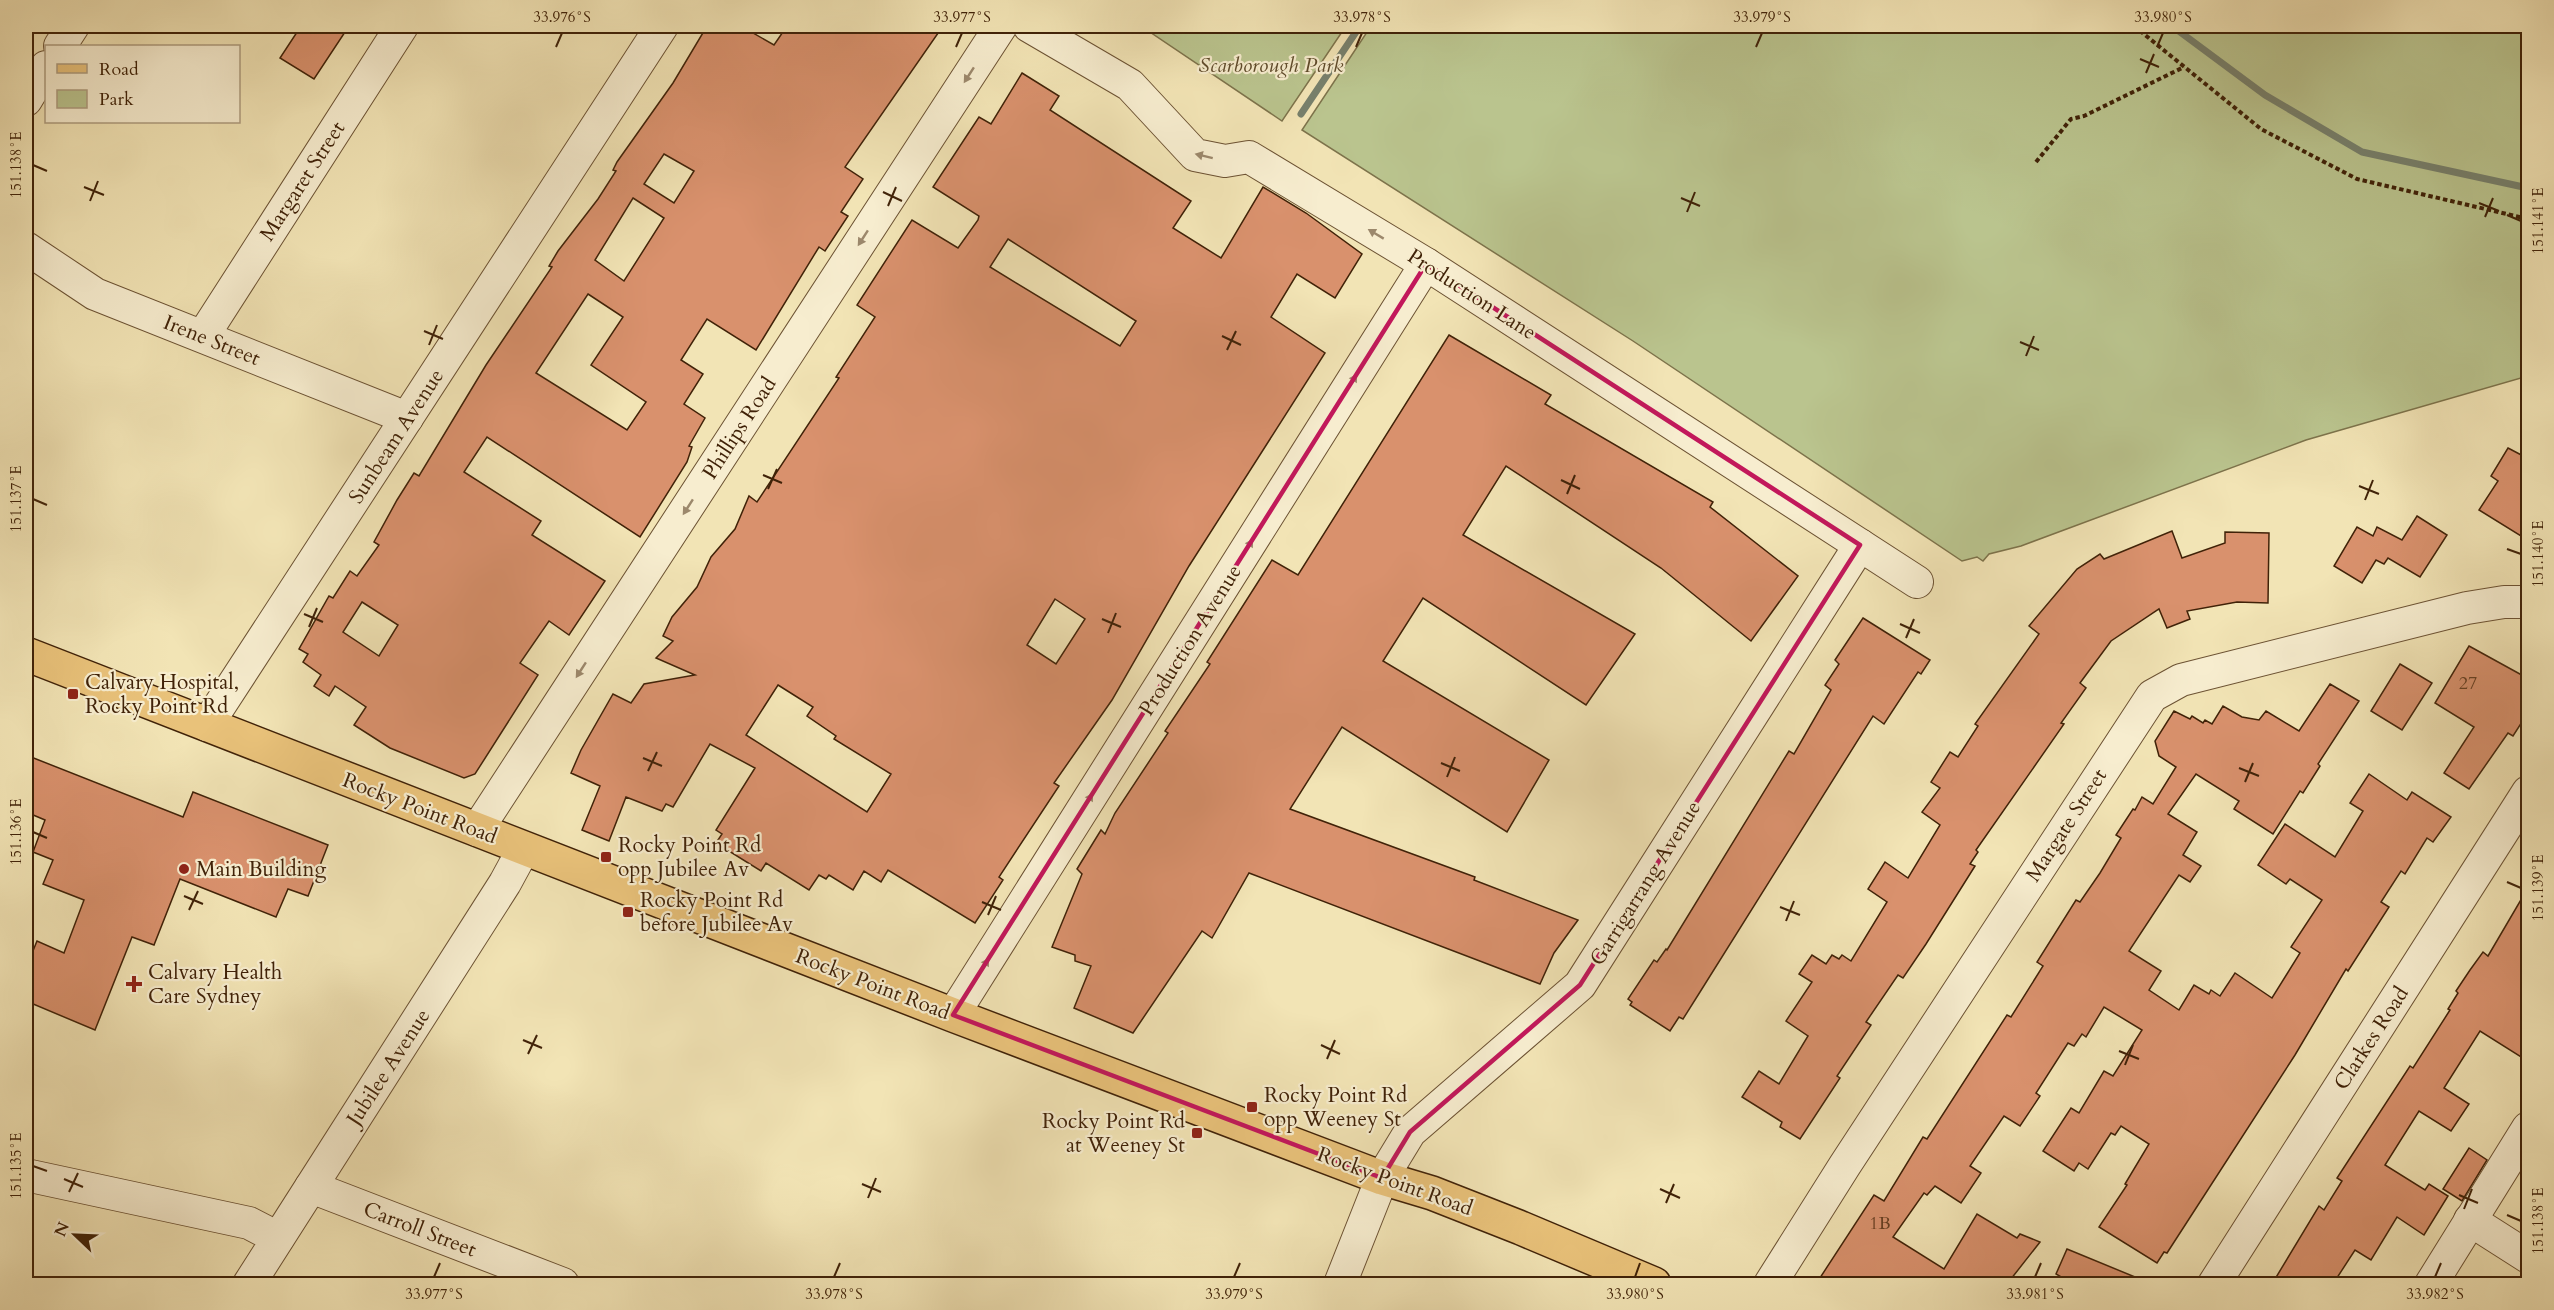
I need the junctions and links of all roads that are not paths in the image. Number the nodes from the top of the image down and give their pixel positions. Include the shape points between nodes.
1 (74, 26) edge
2 (402, 26) edge
3 (663, 26) edge
4 (1001, 26) edge
5 (1029, 26) edge
6 (61, 45) edge
7 (45, 69) edge
8 (26, 100) edge
9 (26, 248) edge
10 (1426, 264) junction
11 (203, 336) junction
12 (407, 418) junction
13 (1860, 545) junction
14 (1917, 582) dead end
15 (2529, 602) edge
16 (26, 654) edge
17 (207, 725) junction
18 (2529, 792) edge
19 (477, 830) junction
20 (524, 848) junction
21 (953, 1015) junction
22 (2529, 1128) edge
23 (26, 1175) edge
24 (1382, 1178) junction
25 (311, 1187) junction
26 (2470, 1220) junction
27 (278, 1238) junction
28 (2529, 1257) edge
29 (249, 1284) edge
30 (563, 1284) edge
31 (1340, 1284) edge
32 (1654, 1284) edge
33 (1770, 1284) edge
34 (2214, 1284) edge
35 (2431, 1284) edge

1 - 6 street
2 - 11 street, Margaret Street
3 - 12 street, Sunbeam Avenue
4 -> 19 street, Phillips Road
10 -> 5 street, Production Lane via 1249,157 1225,161 1195,154 1130,84
7 - 8 street
9 - 11 street, Irene Street via 95,294
10 - 13 street, Production Lane
21 -> 10 street, Production Avenue
11 - 12 street, Irene Street
12 - 17 street, Sunbeam Avenue
13 - 14 street, Production Lane
13 - 24 street, Garrigarrang Avenue via 1580,985 1410,1132
15 - 33 street, Margate Street via 2504,602 2430,616 2181,680 2152,696
16 - 17 main road, Rocky Point Road
17 - 19 main road, Rocky Point Road
18 - 34 street, Clarkes Road
19 - 20 main road, Rocky Point Road
20 - 21 main road, Rocky Point Road
20 - 25 street, Jubilee Avenue
21 - 24 main road, Rocky Point Road
22 - 26 street
23 - 27 street via 249,1223
24 - 31 street, Garrigarrang Avenue
24 - 32 main road, Rocky Point Road via 1432,1193
25 - 27 street, Jubilee Avenue
25 - 30 street, Carroll Street
26 - 28 street
26 - 35 street
27 - 29 street, Jubilee Avenue

